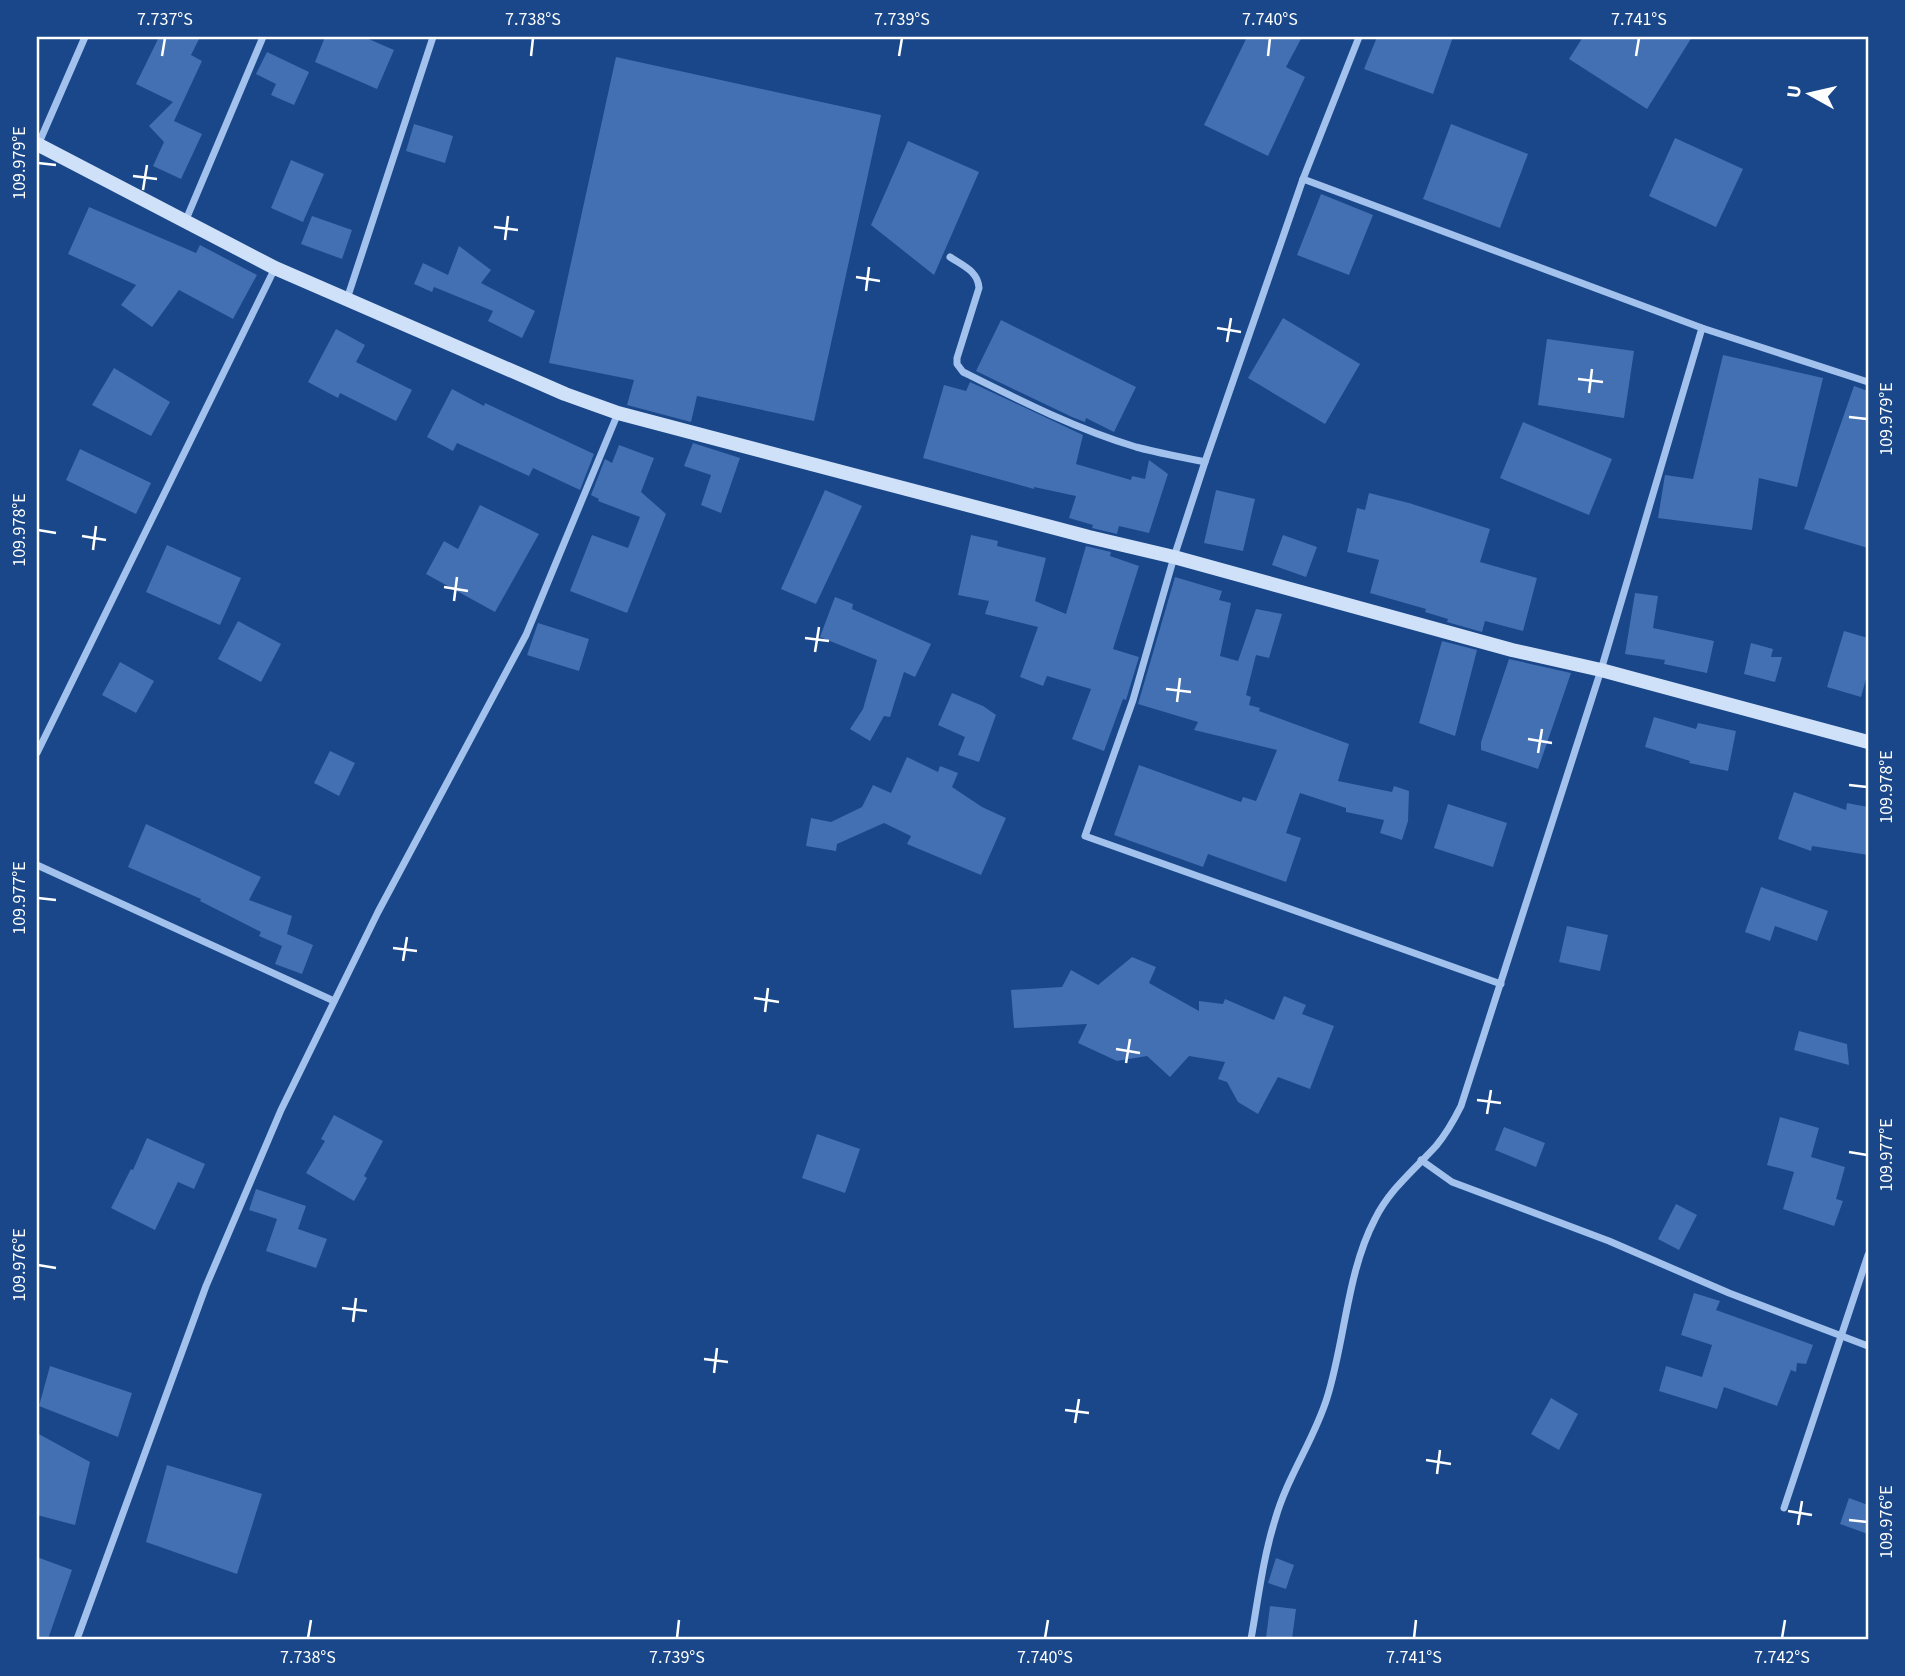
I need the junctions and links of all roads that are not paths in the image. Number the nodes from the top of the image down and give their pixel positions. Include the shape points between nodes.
1 (85, 37) edge
2 (263, 37) edge
3 (433, 37) edge
4 (1359, 37) edge
5 (37, 145) edge
6 (1303, 179) junction
7 (185, 222) junction
8 (950, 257) dead end
9 (275, 268) junction
10 (346, 299) junction
11 (1702, 328) junction
12 (1868, 382) edge
13 (618, 413) junction
14 (1205, 463) junction
15 (1174, 557) junction
16 (1601, 670) junction
17 (1868, 742) edge
18 (37, 753) edge
19 (37, 866) edge
20 (1501, 984) junction
21 (334, 1001) junction
22 (1421, 1160) junction
23 (1868, 1255) edge
24 (1841, 1336) junction
25 (1868, 1346) edge
26 (1784, 1508) dead end
27 (77, 1639) edge
28 (1251, 1639) edge

1 - 5 street
2 - 7 street
3 - 10 street
4 - 6 street
5 - 7 main road
6 - 11 street
6 - 14 street
7 - 9 main road
8 - 14 street via 976,274 979,288 957,358 963,372 1045,412 1136,447
9 - 10 main road
9 - 18 street
10 - 13 main road
11 - 12 street
11 - 16 street
13 - 15 main road
13 - 21 street via 526,635
14 - 15 street
15 - 16 main road
15 - 20 street via 1133,700 1085,836
16 - 17 main road
16 - 20 street
19 - 21 street
20 - 22 street via 1461,1106 1450,1128
21 - 27 street via 281,1110 206,1286
22 - 24 street via 1452,1182
22 - 28 street via 1388,1197 1362,1249 1327,1398 1275,1519
23 - 24 street
24 - 25 street
24 - 26 street

